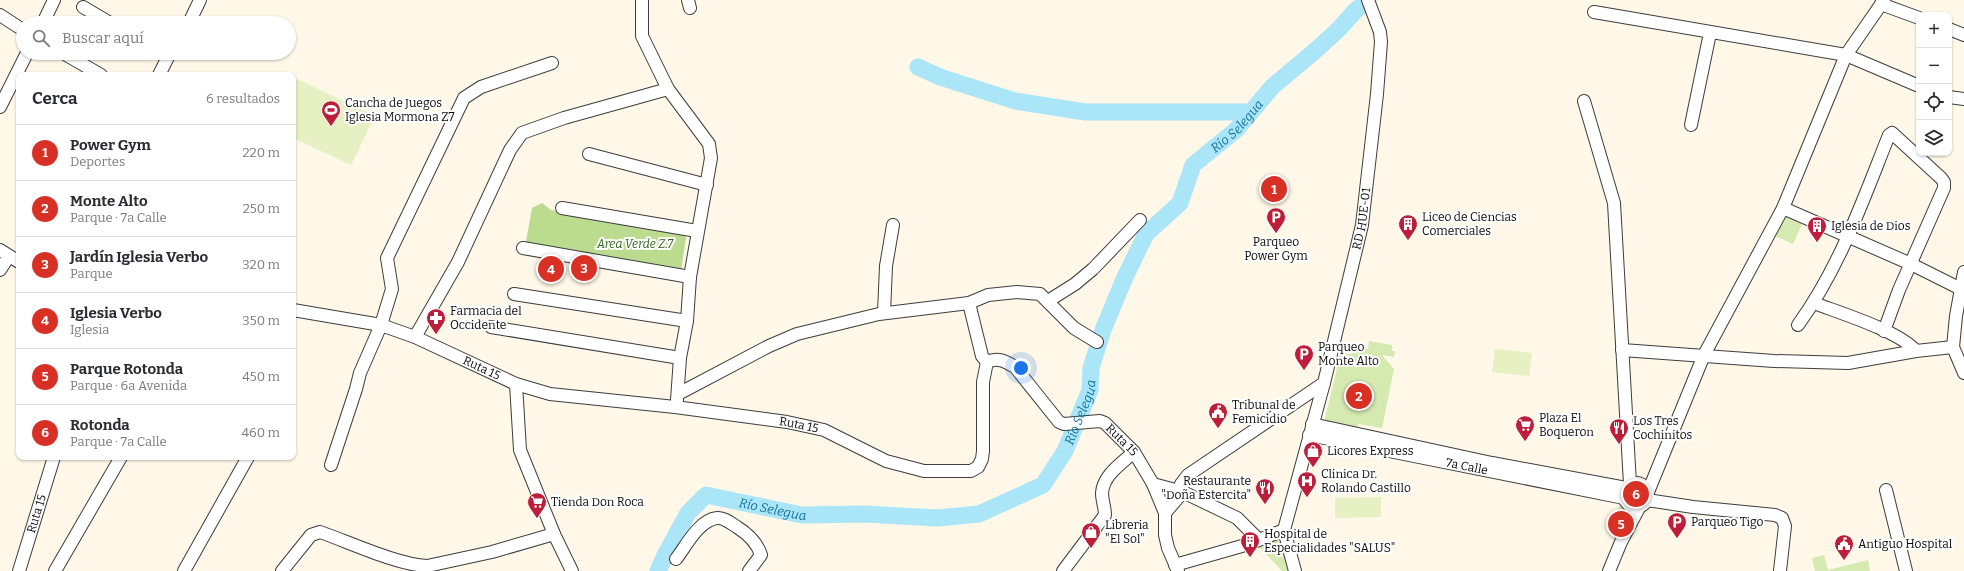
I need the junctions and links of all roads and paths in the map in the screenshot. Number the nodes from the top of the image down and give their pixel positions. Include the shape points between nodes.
1 (54, 0) edge
2 (200, 0) edge
3 (642, 0) edge
4 (1368, 0) edge
5 (1882, 2) edge
6 (83, 7) dead end
7 (1594, 12) dead end
8 (0, 16) edge
9 (46, 16) edge
10 (98, 16) edge
11 (192, 16) edge
12 (1916, 17) edge
13 (16, 26) edge
14 (1952, 30) edge
15 (1710, 33) junction
16 (1964, 35) edge
17 (1846, 55) junction
18 (24, 60) edge
19 (74, 60) edge
20 (165, 60) edge
21 (552, 63) dead end
22 (18, 72) edge
23 (96, 72) edge
24 (160, 72) edge
25 (16, 75) edge
26 (1916, 85) edge
27 (668, 89) junction
28 (1952, 98) edge
29 (1964, 99) edge
30 (1584, 101) dead end
31 (0, 107) edge
32 (1691, 126) dead end
33 (589, 154) dead end
34 (707, 186) junction
35 (562, 208) dead end
36 (1783, 208) junction
37 (1140, 220) dead end
38 (894, 226) dead end
39 (697, 231) junction
40 (1849, 236) junction
41 (523, 248) dead end
42 (9, 256) edge
43 (1911, 264) junction
44 (0, 270) edge
45 (1964, 272) edge
46 (690, 277) junction
47 (1961, 289) junction
48 (514, 294) dead end
49 (1048, 301) junction
50 (969, 303) junction
51 (1814, 303) junction
52 (296, 311) edge
53 (884, 313) junction
54 (687, 321) junction
55 (381, 325) junction
56 (1798, 325) dead end
57 (491, 327) dead end
58 (1884, 331) junction
59 (415, 337) junction
60 (1096, 342) dead end
61 (1954, 347) junction
62 (1622, 350) junction
63 (1916, 351) junction
64 (1704, 356) junction
65 (680, 358) junction
66 (987, 362) junction
67 (1964, 373) edge
68 (1324, 383) junction
69 (516, 384) junction
70 (678, 394) junction
71 (675, 407) junction
72 (1310, 430) junction
73 (1134, 452) junction
74 (53, 460) edge
75 (119, 460) edge
76 (246, 460) edge
77 (331, 465) dead end
78 (1153, 484) junction
79 (1627, 490) junction
80 (1886, 490) dead end
81 (1183, 492) junction
82 (1645, 499) junction
83 (1165, 513) junction
84 (1284, 530) junction
85 (554, 534) junction
86 (1258, 539) junction
87 (676, 560) dead end
88 (1176, 568) edge
89 (19, 571) edge
90 (56, 571) edge
91 (184, 571) edge
92 (282, 571) edge
93 (572, 571) edge
94 (749, 571) edge
95 (1063, 571) edge
96 (1295, 571) edge
97 (1609, 571) edge
98 (1780, 571) edge
99 (1906, 571) edge

1 - 9 street
2 - 11 street
3 - 27 street via 642,36
4 - 68 street, RD HUE-01 via 1380,32 1381,42 1362,225
5 - 12 street
5 - 17 street
6 - 10 street
7 - 15 street
8 - 13 street
14 - 16 street
15 - 17 street
15 - 32 street
17 - 26 street
17 - 36 street
18 - 22 street
19 - 23 street
20 - 24 street
21 - 55 street via 481,87 464,98 387,258 392,289
25 - 31 street
27 - 34 street via 709,144 711,158
27 - 59 street via 564,118 522,133 510,150 458,262
28 - 29 street
30 - 62 street via 1614,203
33 - 34 street
34 - 39 street
35 - 39 street
36 - 40 street
36 - 64 street
37 - 49 street via 1093,269
38 - 53 street via 886,266
39 - 46 street
40 - 43 street
40 - 43 street via 1889,135 1895,134 1944,182 1944,188
40 - 51 street
41 - 46 street
42 - 44 street
43 - 47 street
43 - 58 street
45 - 47 street
46 - 54 street
47 - 61 street
48 - 54 street
49 - 50 street via 1040,294 1018,292 988,295
49 - 60 street via 1074,328
50 - 53 street
50 - 66 street via 982,356
51 - 56 street
51 - 58 street
52 - 55 street, Ruta 15
53 - 70 street via 797,334 768,346
54 - 65 street
55 - 59 street, Ruta 15
55 - 77 street via 360,372
57 - 65 street
58 - 63 street via 1911,345
59 - 69 street, Ruta 15
61 - 63 street
61 - 67 street
62 - 64 street
62 - 79 street
63 - 64 street via 1848,363
64 - 82 street
65 - 70 street
66 - 71 street, Ruta 15 via 983,382 982,459 978,467 972,471 924,471 886,461 824,430 787,422
66 - 73 street, Ruta 15 via 995,359 1006,361 1016,367 1059,422 1105,423
68 - 72 street, RD HUE-01
68 - 81 street via 1188,474 1181,484
69 - 71 street, Ruta 15 via 550,394
69 - 85 street via 520,450
70 - 71 street
72 - 79 street, 7a Calle
72 - 84 street
73 - 78 street, Ruta 15
73 - 95 street via 1108,476 1102,493 1105,515
74 - 89 street, Ruta 15
75 - 90 street
76 - 91 street
78 - 81 street
78 - 83 street, Ruta 15
79 - 82 street via 1641,484
79 - 82 street via 1630,506
80 - 99 street
81 - 83 street
81 - 86 street via 1237,518
82 - 97 street via 1621,542
82 - 98 street via 1693,507 1775,515 1782,518 1785,526
83 - 88 street, Ruta 15 via 1167,541
84 - 86 street
84 - 96 street
85 - 92 street via 492,552 418,566 320,532 311,535
85 - 93 street
86 - 88 street
87 - 94 street via 699,529 718,518 748,534 759,548 761,555

